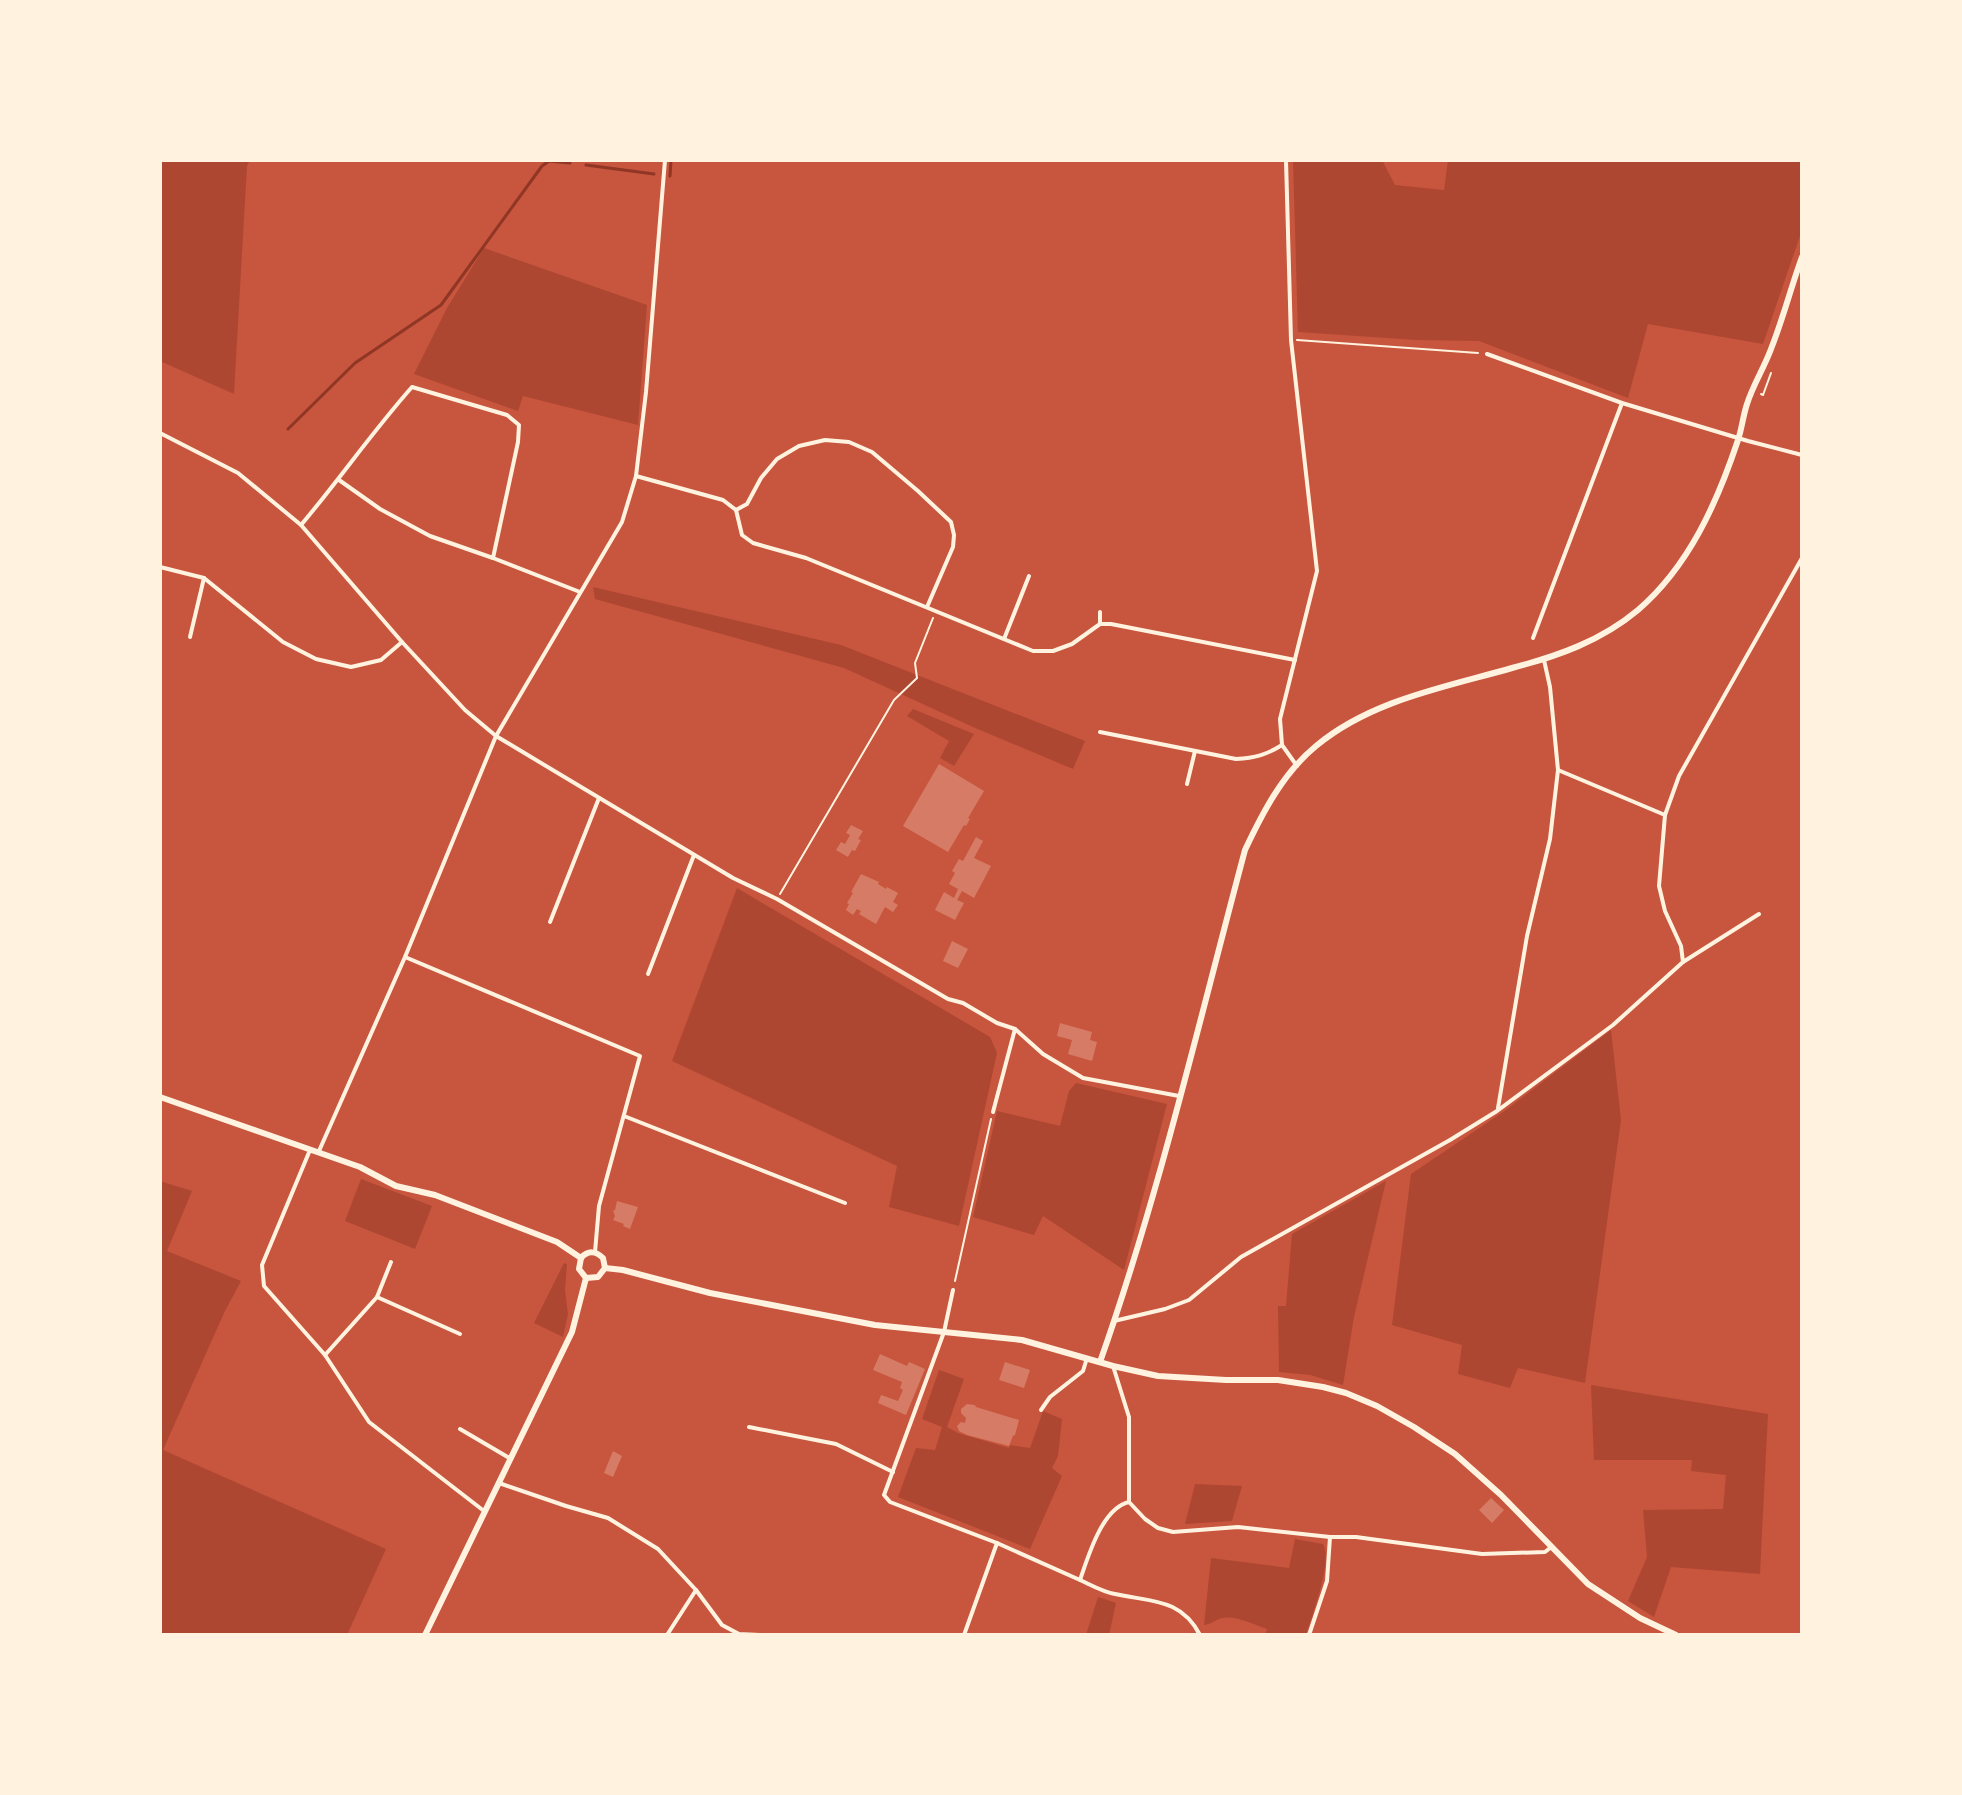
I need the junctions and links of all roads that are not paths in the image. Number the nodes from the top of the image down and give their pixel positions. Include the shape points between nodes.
1 (665, 160) edge
2 (1286, 160) edge
3 (1802, 257) edge
4 (1487, 354) road end
5 (1622, 403) junction
6 (160, 433) edge
7 (1738, 438) junction
8 (1802, 455) edge
9 (636, 476) junction
10 (339, 480) junction
11 (736, 510) junction
12 (301, 525) junction
13 (493, 558) junction
14 (1802, 558) edge
15 (160, 567) edge
16 (1029, 576) dead end
17 (204, 578) junction
18 (580, 592) junction
19 (927, 607) junction
20 (1100, 612) dead end
21 (1100, 624) junction
22 (190, 637) dead end
23 (1533, 638) dead end
24 (1004, 639) junction
25 (402, 642) junction
26 (1295, 660) junction
27 (1544, 660) junction
28 (1100, 732) dead end
29 (496, 736) junction
30 (1282, 745) junction
31 (1195, 750) junction
32 (1297, 766) junction
33 (1558, 770) junction
34 (1187, 784) dead end
35 (599, 798) junction
36 (1665, 815) junction
37 (694, 855) junction
38 (1759, 914) dead end
39 (550, 922) dead end
40 (405, 957) junction
41 (1683, 962) junction
42 (648, 974) dead end
43 (1015, 1029) junction
44 (160, 1097) edge
45 (1182, 1097) junction
46 (1497, 1111) junction
47 (993, 1112) road end
48 (624, 1116) junction
49 (311, 1148) junction
50 (319, 1151) junction
51 (845, 1203) dead end
52 (595, 1252) junction
53 (581, 1258) junction
54 (391, 1262) dead end
55 (605, 1268) junction
56 (586, 1278) junction
57 (953, 1290) road end
58 (377, 1297) junction
59 (1114, 1321) junction
60 (944, 1332) junction
61 (460, 1334) dead end
62 (325, 1355) junction
63 (1087, 1358) junction
64 (1100, 1362) junction
65 (1113, 1366) junction
66 (1041, 1410) dead end
67 (749, 1427) dead end
68 (460, 1429) dead end
69 (511, 1459) junction
70 (893, 1472) junction
71 (499, 1483) junction
72 (1129, 1502) junction
73 (485, 1512) junction
74 (1330, 1537) junction
75 (997, 1543) junction
76 (1551, 1547) junction
77 (1080, 1580) junction
78 (696, 1590) junction
79 (739, 1634) edge
80 (425, 1635) edge
81 (667, 1635) edge
82 (760, 1635) edge
83 (964, 1635) edge
84 (1200, 1635) edge
85 (1309, 1635) edge
86 (1676, 1635) edge

1 - 9 street
2 - 26 street via 1291,340 1317,571
3 - 7 street
4 - 5 street
5 - 7 street
5 - 23 street
6 - 12 street via 238,473
7 - 8 street
7 - 27 street via 1710,511 1670,577 1615,627
9 - 11 street via 723,500
9 - 18 street via 622,522
10 - 12 street
10 - 13 street via 430,536
10 - 13 street via 412,387 507,415 519,425 518,442
11 - 19 street via 742,535 753,543 806,558
11 - 19 street via 747,504 777,459 799,446 825,440 872,452 951,522 953,547
12 - 25 street
13 - 18 street
14 - 36 street via 1679,776
15 - 17 street
16 - 24 street
17 - 22 street
17 - 25 street via 283,642 316,659 351,667 381,660
18 - 29 street
19 - 24 street
20 - 21 street
21 - 24 street via 1053,651 1033,651
21 - 26 street
25 - 29 street
26 - 30 street via 1280,719
27 - 32 street via 1367,714 1314,747
27 - 33 street
28 - 31 street
29 - 35 street
29 - 40 street
30 - 31 street via 1254,758
30 - 32 street
31 - 34 street
32 - 45 street via 1277,790 1245,850
33 - 36 street
33 - 46 street via 1550,839 1527,936
35 - 37 street
35 - 39 street
36 - 41 street via 1659,886
37 - 42 street
37 - 43 street via 948,999
38 - 41 street
40 - 48 street via 640,1056
40 - 50 street
41 - 46 street via 1613,1025
43 - 45 street via 1083,1078
43 - 47 street
44 - 49 street
45 - 59 street
46 - 59 street via 1241,1257 1189,1300
48 - 51 street
48 - 52 street via 599,1206
49 - 50 street
49 - 62 street via 262,1265 264,1286
50 - 53 street via 396,1186 435,1195 557,1242
52 - 53 street
52 - 55 street
53 - 56 street via 579,1269
54 - 58 street
55 - 56 street via 598,1277
55 - 60 street via 875,1325
56 - 69 street via 572,1332
57 - 60 street
58 - 61 street
58 - 62 street
59 - 64 street
60 - 63 street via 1022,1340
60 - 70 street
62 - 73 street via 369,1422
63 - 64 street
63 - 66 street via 1083,1371
64 - 65 street
65 - 72 street via 1129,1417
65 - 76 street via 1158,1376 1283,1381 1366,1401 1455,1454
67 - 70 street via 836,1444
68 - 69 street
69 - 71 street
70 - 75 street via 884,1495 890,1502
71 - 73 street
71 - 78 street via 608,1518 658,1549
72 - 74 street via 1158,1528 1173,1532 1238,1527
72 - 77 street via 1111,1513
73 - 80 street
74 - 76 street via 1482,1554 1545,1552
74 - 85 street via 1327,1581
75 - 77 street
75 - 83 street
76 - 86 street via 1614,1603
77 - 84 street via 1110,1594 1180,1609
78 - 79 street via 722,1625
78 - 81 street
79 - 82 street

